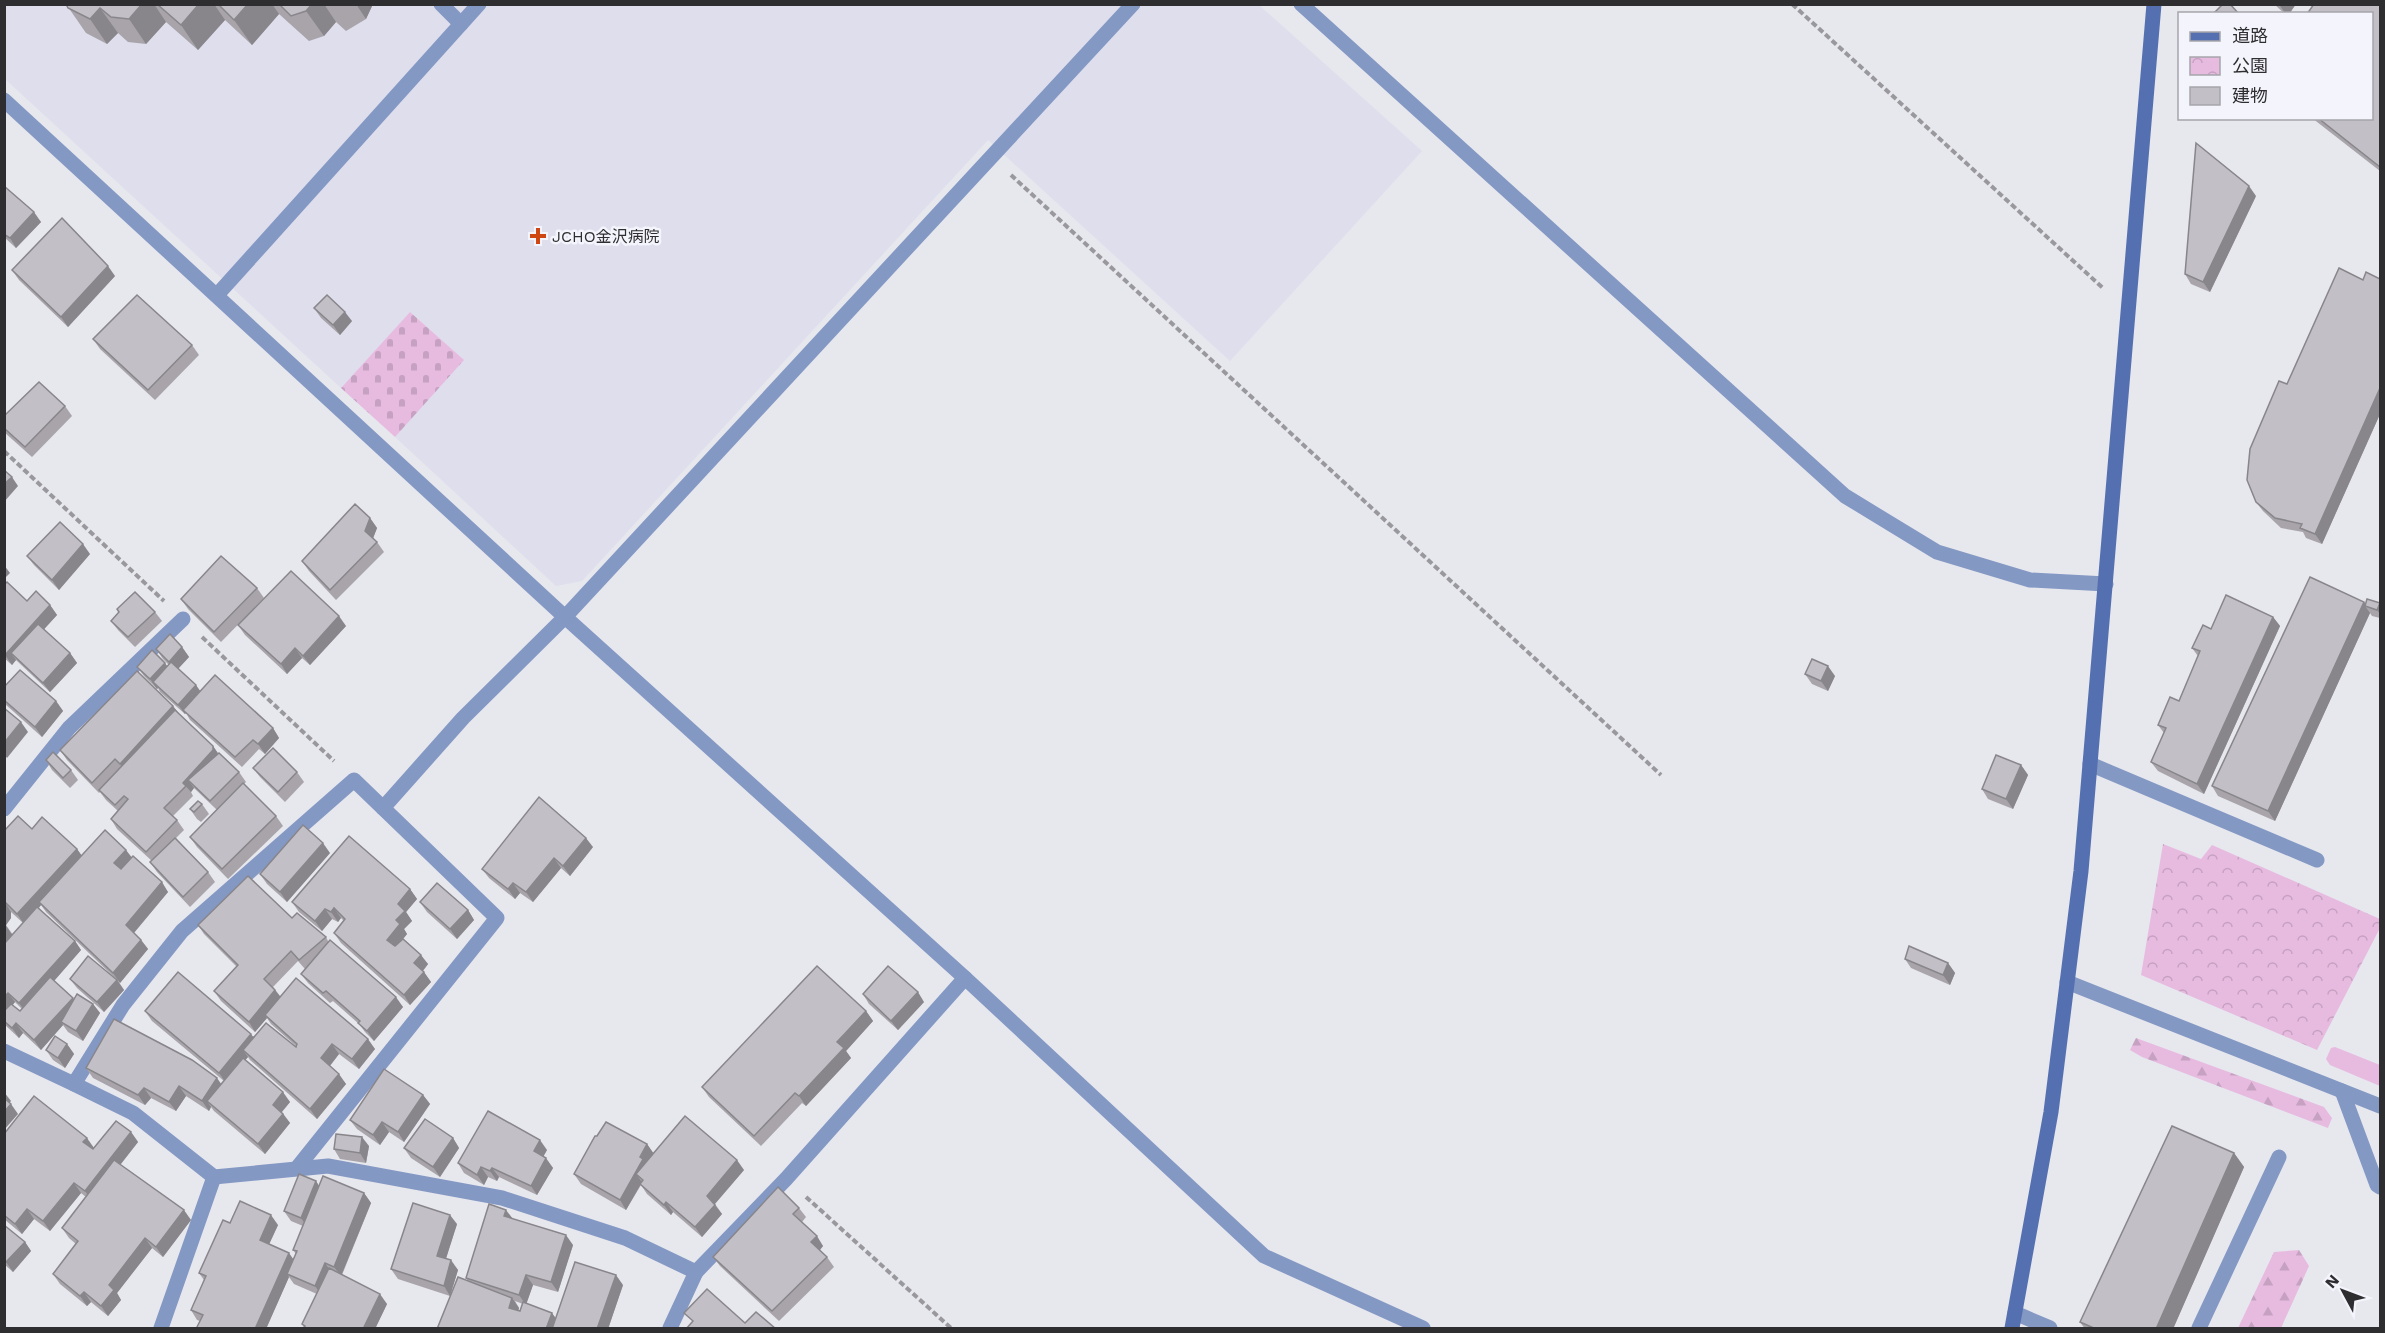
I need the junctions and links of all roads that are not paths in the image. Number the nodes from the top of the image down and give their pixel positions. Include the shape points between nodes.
1 (441, 4) edge
2 (479, 4) edge
3 (1133, 4) edge
4 (1301, 4) edge
5 (2154, 4) edge
6 (461, 24) junction
7 (4, 100) edge
8 (217, 296) junction
9 (2106, 584) junction
10 (565, 617) junction
11 (183, 619) edge
12 (2090, 764) junction
13 (383, 808) junction
14 (4, 809) edge
15 (2317, 860) dead end
16 (965, 978) junction
17 (2067, 982) junction
18 (4, 1051) edge
19 (74, 1083) junction
20 (2342, 1091) junction
21 (2380, 1106) edge
22 (2279, 1157) dead end
23 (297, 1168) junction
24 (214, 1177) junction
25 (2380, 1186) edge
26 (696, 1272) junction
27 (2014, 1321) edge
28 (161, 1329) edge
29 (670, 1329) edge
30 (1423, 1329) edge
31 (2050, 1329) edge
32 (2199, 1329) edge

1 - 6 street
2 - 6 street
3 - 10 street
4 - 9 street via 1845,496 1936,552 2030,580
5 - 9 street
6 - 8 street
7 - 8 street
8 - 10 street
9 - 12 street
10 - 13 street via 463,718
10 - 16 street
11 - 14 street via 69,728
12 - 15 street
12 - 17 street
13 - 19 street via 354,780 182,931 123,1005
13 - 23 street via 497,918
16 - 26 street via 786,1179
16 - 30 street via 1264,1256
17 - 20 street
17 - 27 street via 2051,1112
18 - 19 street
19 - 24 street via 133,1113
20 - 21 street
20 - 25 street
22 - 32 street
23 - 24 street
23 - 26 street via 328,1166 502,1198 625,1238
24 - 28 street
26 - 29 street
27 - 31 street

